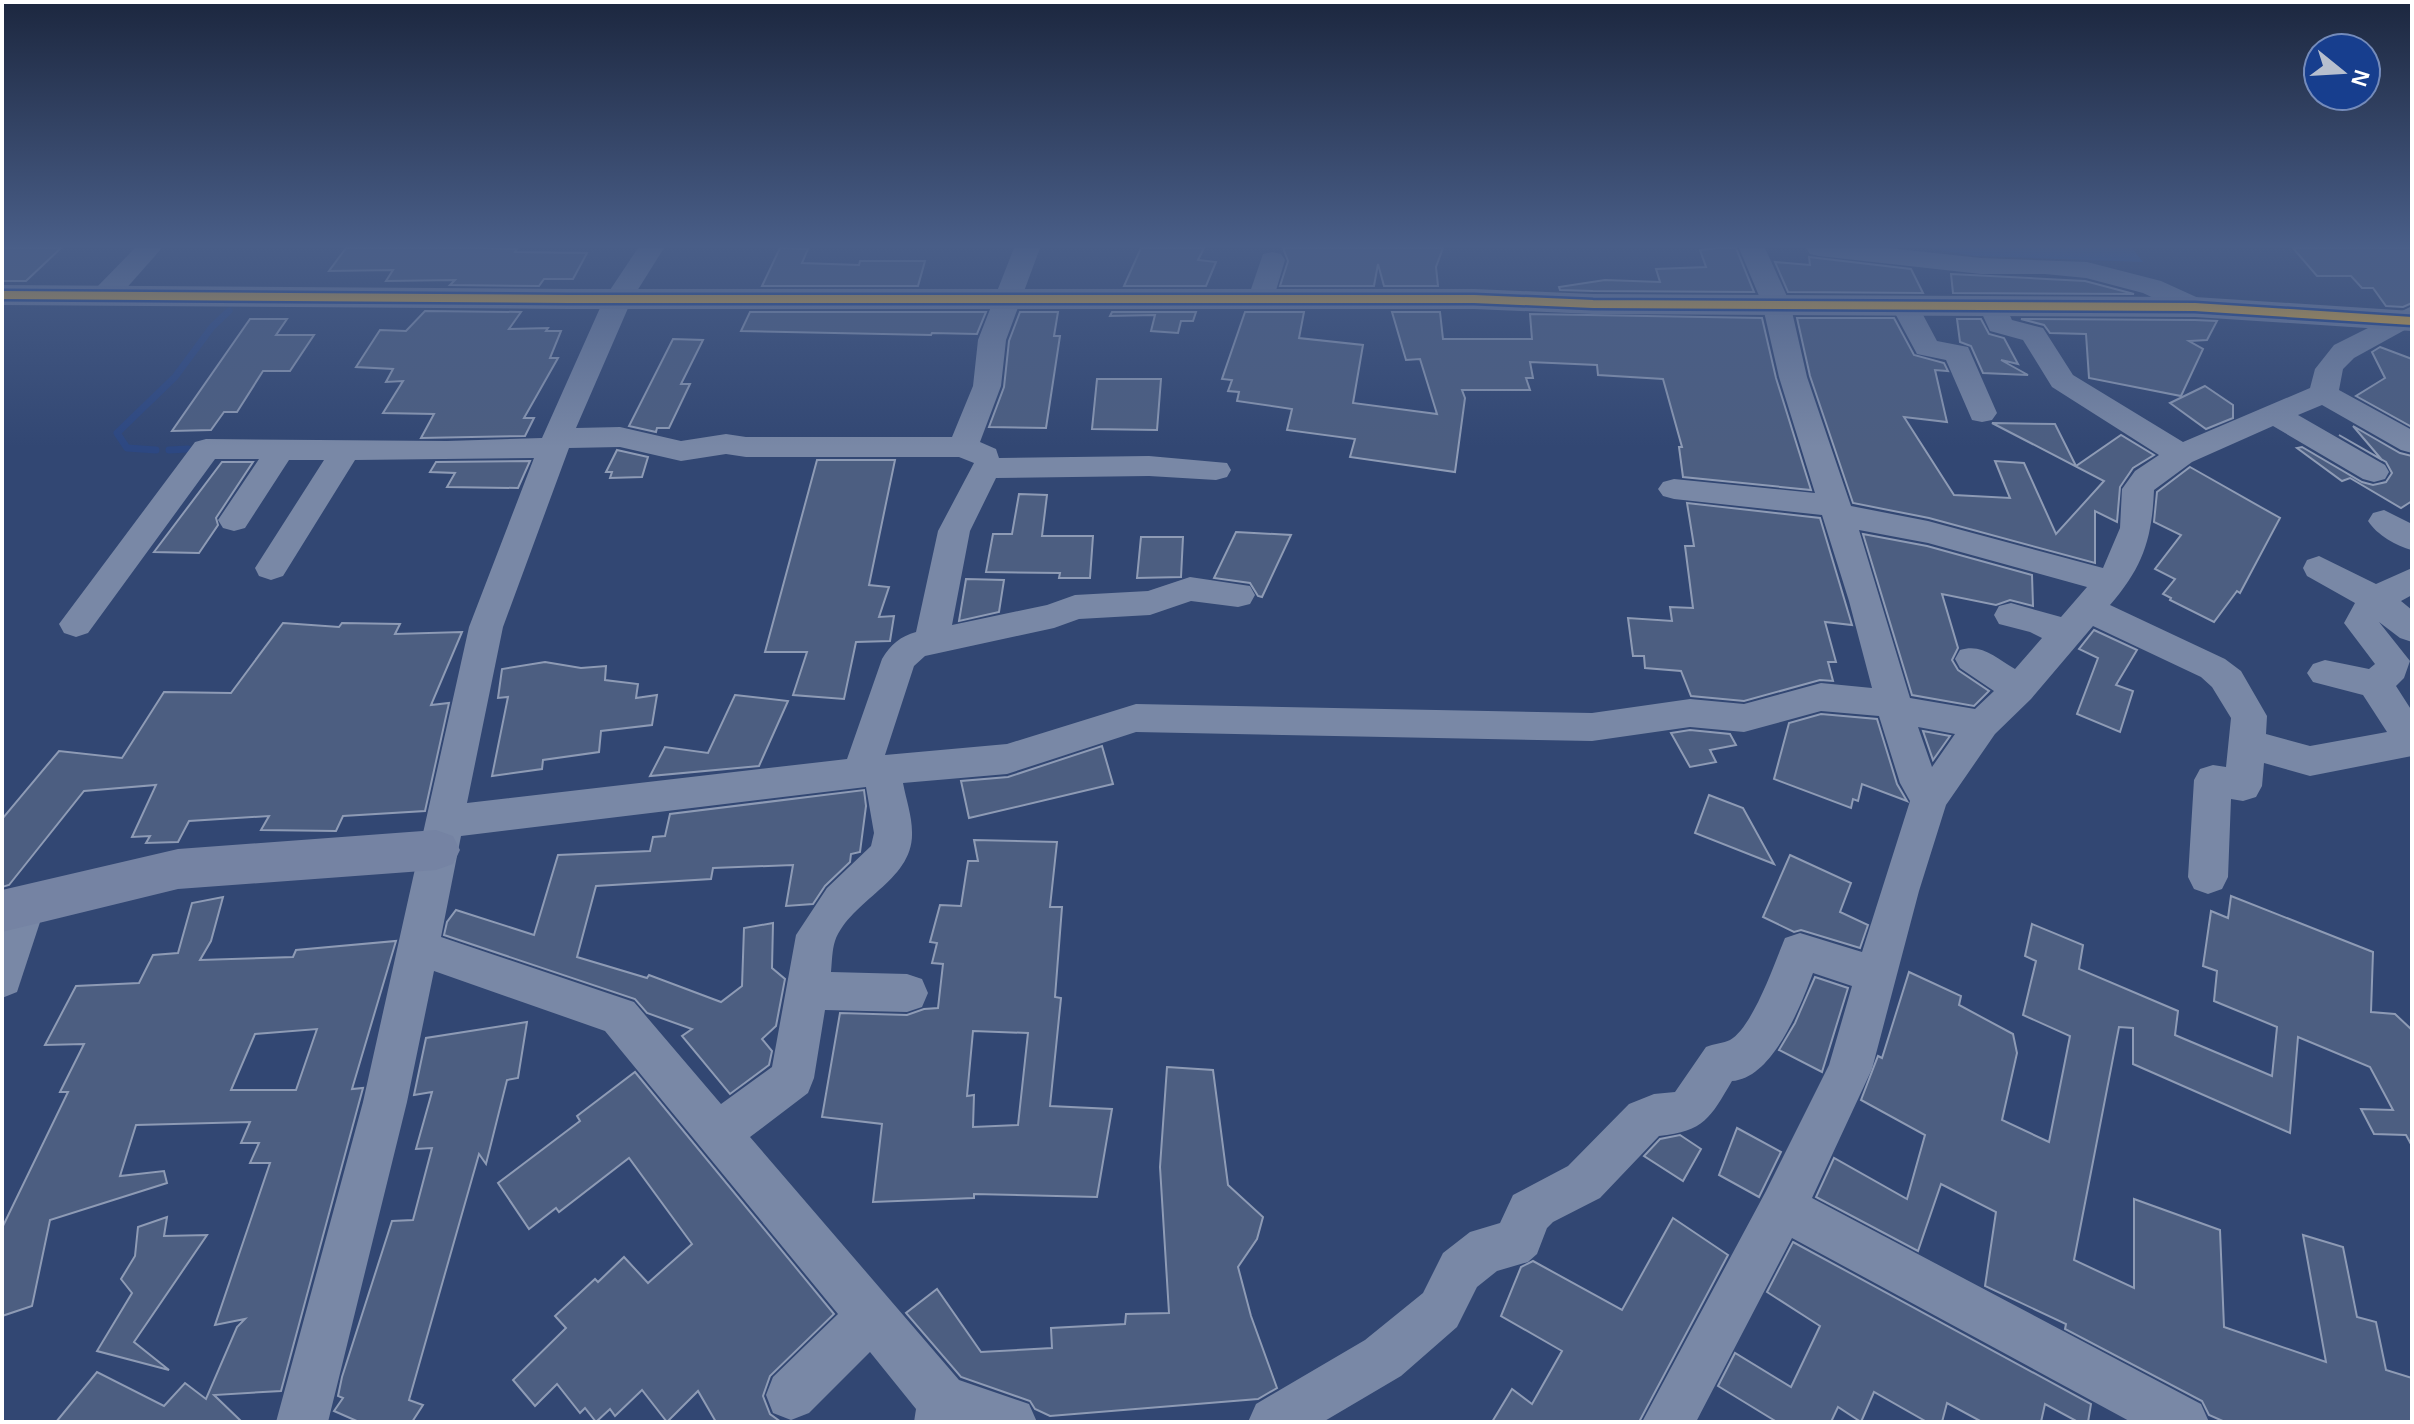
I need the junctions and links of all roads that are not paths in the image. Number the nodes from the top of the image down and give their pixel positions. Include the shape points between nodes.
1 (611, 314) edge
2 (1002, 314) edge
3 (1779, 314) edge
4 (1909, 314) edge
5 (1996, 314) edge
6 (2340, 314) edge
7 (2409, 318) edge
8 (2323, 393) junction
9 (1982, 413) dead end
10 (2275, 414) junction
11 (555, 442) junction
12 (2412, 443) edge
13 (963, 447) junction
14 (281, 449) junction
15 (345, 451) junction
16 (2181, 455) junction
17 (986, 468) junction
18 (1216, 470) dead end
19 (2374, 472) dead end
20 (1674, 489) dead end
21 (1837, 510) junction
22 (234, 520) dead end
23 (271, 568) dead end
24 (2319, 568) dead end
25 (2412, 580) edge
26 (2111, 582) junction
27 (1238, 595) dead end
28 (2371, 605) junction
29 (2011, 615) dead end
30 (2077, 622) junction
31 (76, 624) dead end
32 (2412, 629) edge
33 (931, 644) junction
34 (2412, 650) edge
35 (1972, 659) dead end
36 (2325, 673) dead end
37 (2375, 684) junction
38 (2018, 689) junction
39 (1895, 707) junction
40 (1982, 724) junction
41 (2412, 741) edge
42 (2247, 744) junction
43 (871, 771) junction
44 (1929, 800) junction
45 (440, 836) junction
46 (2208, 877) dead end
47 (14, 908) edge
48 (419, 948) junction
49 (1874, 974) junction
50 (2, 979) edge
51 (808, 990) junction
52 (907, 993) dead end
53 (720, 1132) junction
54 (1783, 1208) junction
55 (872, 1315) junction
56 (791, 1395) dead end
57 (942, 1411) edge
58 (302, 1422) edge
59 (1011, 1422) edge
60 (1274, 1422) edge
61 (1668, 1422) edge
62 (2183, 1422) edge

1 - 11 street
2 - 13 street via 992,340 987,386
3 - 21 street via 1793,377
4 - 9 street via 1927,348 1958,353
5 - 16 street via 2000,325 2037,338 2062,381
6 - 7 main road
7 - 8 street via 2378,330 2344,353 2330,367
8 - 10 street
8 - 12 street
10 - 16 street
10 - 19 street
11 - 13 street via 620,437 681,451 726,444
11 - 15 street
11 - 45 street via 486,627
13 - 17 street via 985,456
14 - 15 street
14 - 22 street
14 - 31 street via 206,449
15 - 23 street
16 - 26 street via 2138,489 2136,528
17 - 18 street
17 - 33 street via 954,531
20 - 21 street
21 - 26 street
21 - 39 street
24 - 28 street
25 - 28 street
26 - 30 street
27 - 33 street via 1190,589 1150,603 1075,607
28 - 32 street
28 - 34 street
28 - 37 street via 2361,623 2393,661 2392,669
29 - 30 street
30 - 38 street
30 - 42 street via 2213,668 2229,681 2249,716
33 - 43 street via 915,645 899,659
35 - 38 street
36 - 37 street
37 - 41 street
38 - 40 street
39 - 40 street
39 - 43 street via 1821,697 1744,718 1690,713 1592,727 1136,718 1007,759
39 - 44 street
40 - 44 street
41 - 42 street via 2310,761
42 - 46 street via 2243,786 2213,780
43 - 45 street
43 - 51 street via 893,833 889,854 841,900 816,935
44 - 49 street
45 - 47 main road via 178,869
45 - 48 street
47 - 50 street
48 - 53 street via 619,1016
48 - 58 street
49 - 54 street via 1850,1069
49 - 60 street via 1800,951 1754,1046 1737,1061 1721,1061 1692,1105 1683,1112 1645,1119 1584,1182 1530,1212 1511,1245 1487,1249 1460,1270 1440,1310 1383,1358
51 - 52 street
51 - 53 street via 792,1078
53 - 55 street
54 - 61 street
54 - 62 street
55 - 56 street
55 - 57 street
57 - 59 street

